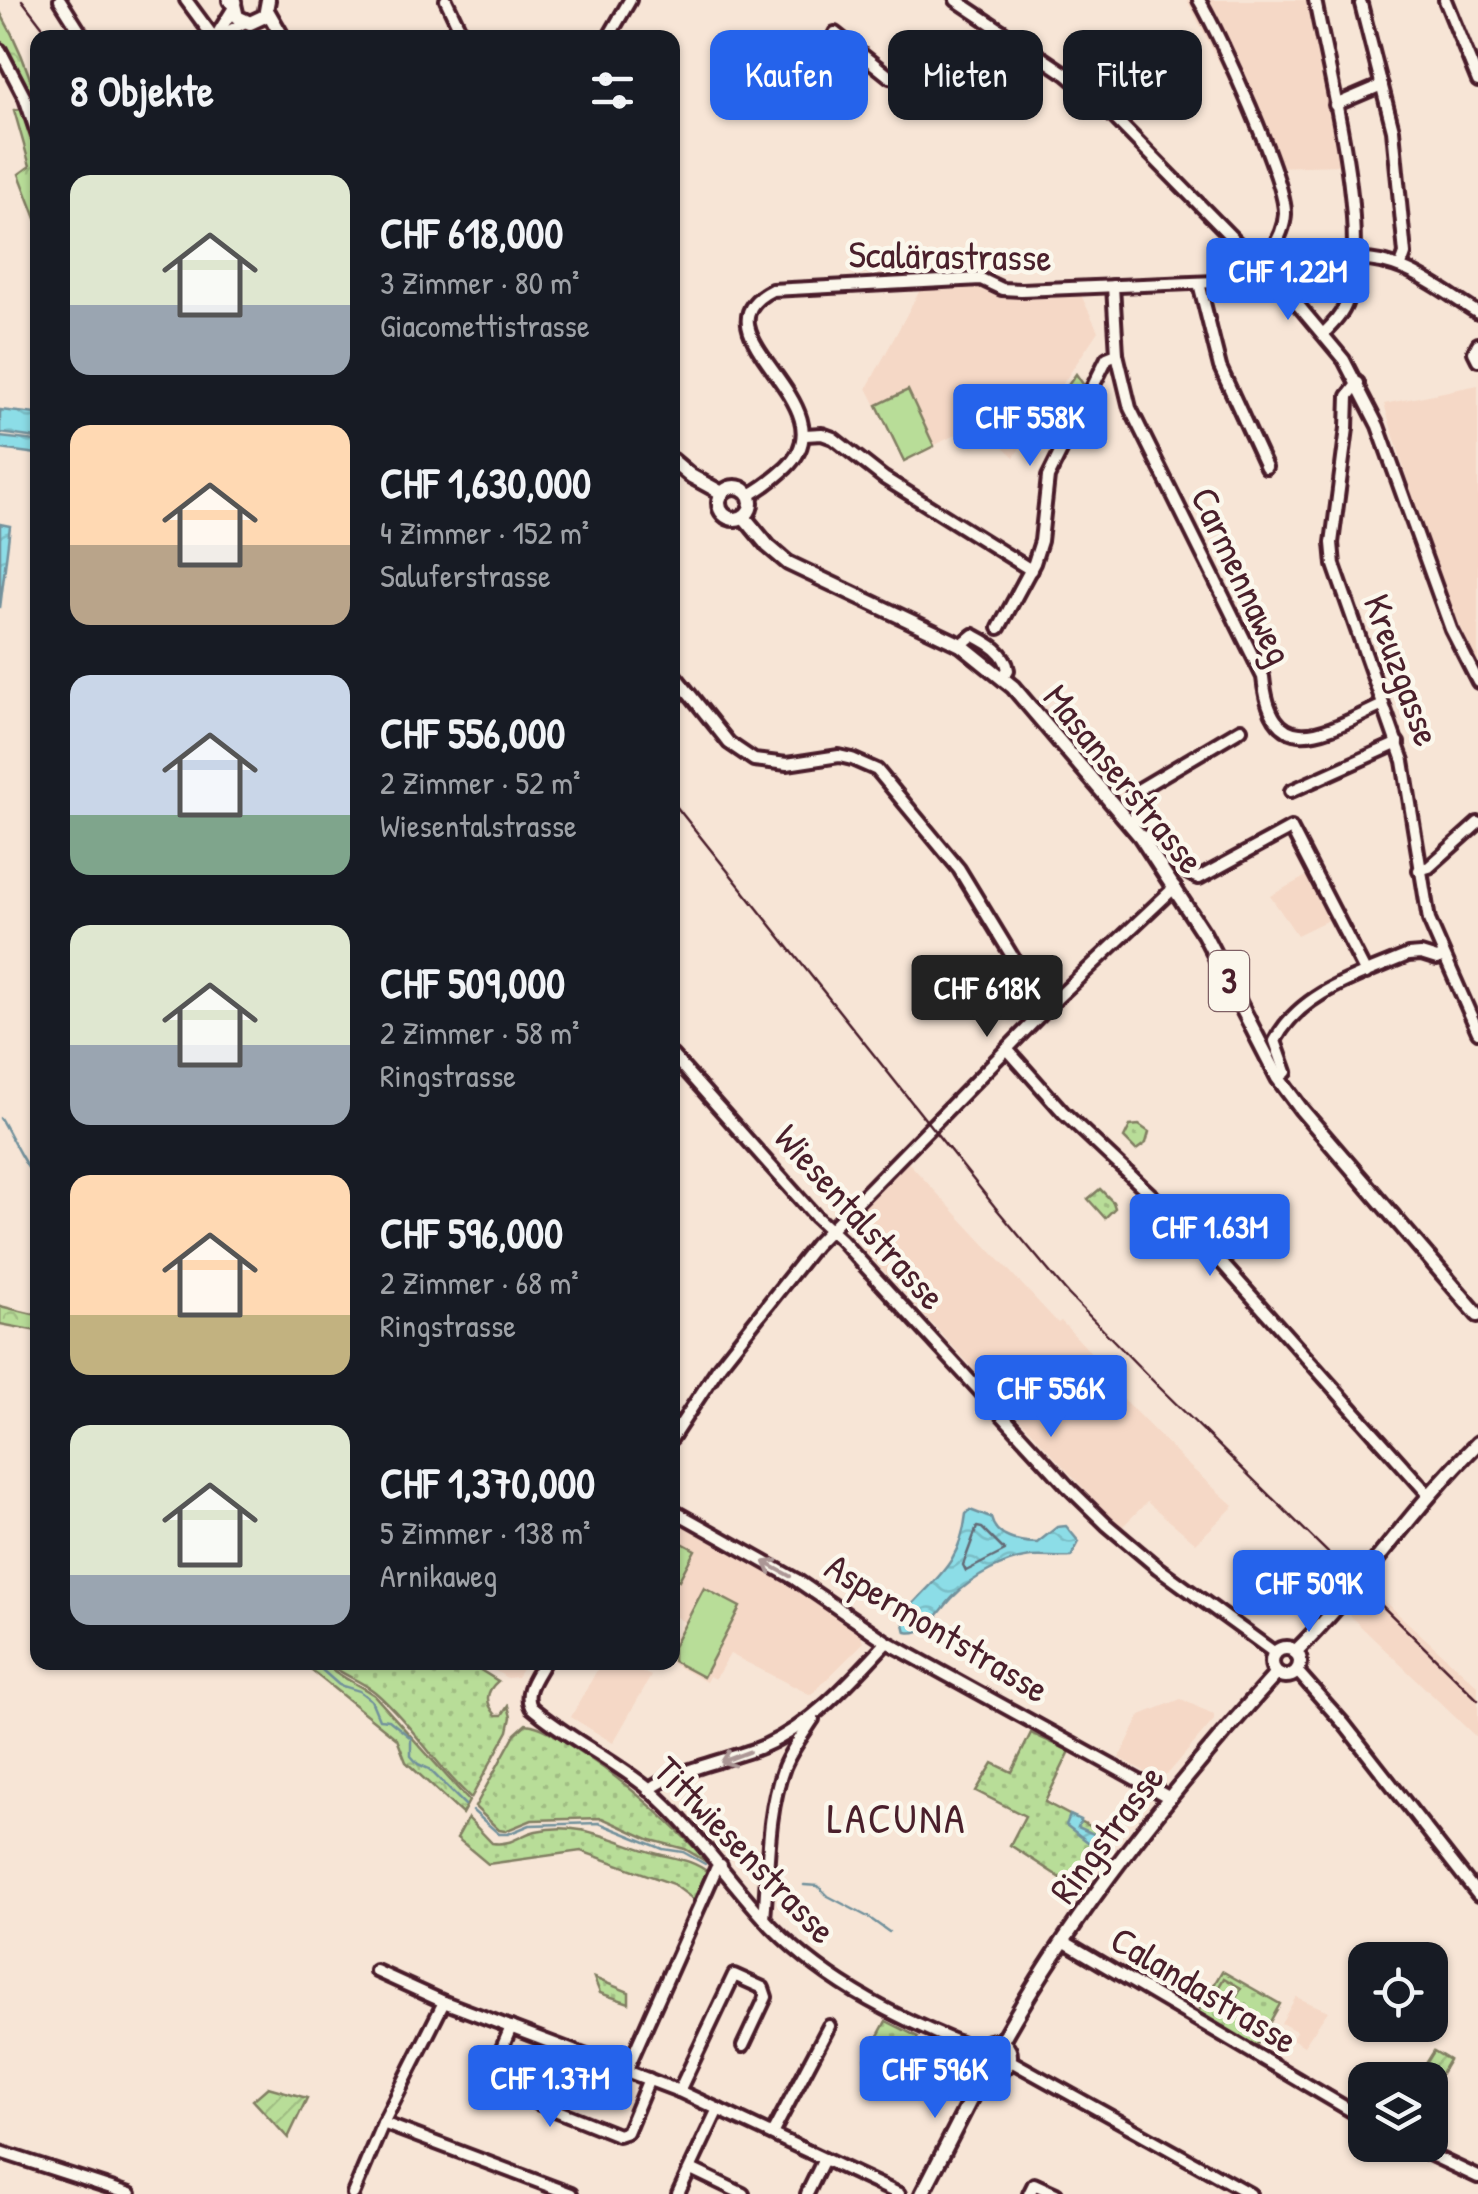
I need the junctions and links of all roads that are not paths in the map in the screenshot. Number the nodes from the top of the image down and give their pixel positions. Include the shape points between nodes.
1 (60, 0) edge
2 (186, 0) edge
3 (446, 0) edge
4 (630, 0) edge
5 (956, 0) edge
6 (1198, 0) edge
7 (1314, 0) edge
8 (1445, 0) edge
9 (232, 3) edge
10 (1361, 4) dead end
11 (268, 6) edge
12 (250, 22) junction
13 (79, 30) edge
14 (209, 30) edge
15 (219, 30) edge
16 (232, 30) edge
17 (265, 30) edge
18 (277, 30) edge
19 (460, 30) edge
20 (613, 30) edge
21 (1001, 30) edge
22 (0, 50) edge
23 (868, 59) edge
24 (1043, 61) edge
25 (888, 75) edge
26 (1478, 81) edge
27 (1382, 85) junction
28 (1335, 105) junction
29 (30, 113) edge
30 (1352, 260) junction
31 (1402, 266) junction
32 (1259, 268) junction
33 (1200, 283) junction
34 (1113, 286) junction
35 (1478, 313) edge
36 (1324, 333) junction
37 (1478, 344) edge
38 (1117, 354) junction
39 (1478, 360) edge
40 (1358, 383) junction
41 (805, 435) junction
42 (1266, 466) dead end
43 (680, 467) edge
44 (722, 493) junction
45 (749, 495) junction
46 (744, 517) junction
47 (1031, 570) junction
48 (999, 628) dead end
49 (680, 682) edge
50 (1478, 682) edge
51 (1383, 705) junction
52 (1240, 729) dead end
53 (1398, 743) junction
54 (1290, 791) dead end
55 (1478, 822) edge
56 (1137, 831) junction
57 (1420, 870) junction
58 (1176, 887) junction
59 (1444, 956) junction
60 (1366, 974) junction
61 (1052, 1003) junction
62 (1478, 1032) edge
63 (1007, 1049) junction
64 (680, 1064) edge
65 (1278, 1078) junction
66 (829, 1230) junction
67 (1478, 1315) edge
68 (680, 1426) edge
69 (1478, 1444) edge
70 (1429, 1495) junction
71 (680, 1514) edge
72 (887, 1642) junction
73 (1295, 1652) junction
74 (1275, 1653) junction
75 (540, 1670) edge
76 (1297, 1671) junction
77 (1276, 1673) junction
78 (816, 1714) junction
79 (769, 1744) junction
80 (785, 1764) junction
81 (650, 1790) junction
82 (1170, 1798) junction
83 (721, 1865) junction
84 (1478, 1895) edge
85 (764, 1918) junction
86 (1065, 1942) junction
87 (376, 1971) dead end
88 (444, 2002) junction
89 (829, 2026) dead end
90 (510, 2027) junction
91 (1002, 2042) junction
92 (744, 2046) dead end
93 (980, 2051) junction
94 (1009, 2060) junction
95 (986, 2068) junction
96 (627, 2070) junction
97 (649, 2079) junction
98 (679, 2091) junction
99 (718, 2109) junction
100 (1348, 2109) edge
101 (383, 2123) junction
102 (772, 2134) junction
103 (0, 2152) edge
104 (824, 2158) junction
105 (1446, 2162) edge
106 (691, 2169) junction
107 (1478, 2177) edge
108 (1032, 2189) edge
109 (357, 2193) edge
110 (130, 2194) edge
111 (571, 2194) edge
112 (678, 2194) edge
113 (743, 2194) edge
114 (807, 2194) edge
115 (899, 2194) edge
116 (922, 2194) edge
117 (1056, 2194) edge
118 (1250, 2194) edge

1 - 13 street
2 - 14 street
3 - 19 street
4 - 20 street
5 - 21 street
6 - 32 street via 1284,198 1282,232
7 - 28 street
8 - 26 street
9 - 12 main road via 237,17
9 - 15 street
10 - 27 street
11 - 12 main road
11 - 18 main road
12 - 16 street
12 - 17 main road
22 - 29 street
23 - 25 street
24 - 32 street via 1099,102
27 - 28 street
27 - 31 street via 1399,168
28 - 30 street via 1347,168
30 - 31 street
30 - 36 street via 1346,304
31 - 35 street
32 - 33 street, Scalärastrasse via 1240,280
32 - 36 street
33 - 34 street, Scalärastrasse
33 - 42 street via 1220,367
34 - 38 street, Carmennaweg
34 - 41 street, Scalärastrasse via 1020,290 982,279 772,290 754,305 749,327 799,412
36 - 40 street
37 - 39 street
38 - 47 street via 1107,358 1048,477
38 - 51 street, Carmennaweg via 1144,441 1263,677 1279,723 1309,736
40 - 50 street via 1451,630
40 - 51 street, Kreuzgasse via 1348,396 1332,555
41 - 45 street via 793,461
41 - 47 street via 832,438
43 - 44 main road, 3
44 - 45 main road, 3 via 736,487
44 - 46 main road, 3 via 721,512 734,520
45 - 46 main road
46 - 56 main road, Masanserstrasse / 3 via 788,562 961,645 1002,677
47 - 48 street
49 - 61 street via 729,743 754,760 787,764 838,756 877,770 959,869 1015,961
51 - 53 street, Kreuzgasse
52 - 56 street via 1133,793
53 - 54 street
53 - 57 street, Kreuzgasse
55 - 57 street
56 - 58 main road, Masanserstrasse / 3
56 - 60 street via 1156,837 1184,870 1200,878 1291,828
57 - 59 street, Kreuzgasse via 1428,920
58 - 61 street
58 - 65 main road, Masanserstrasse / 3
59 - 60 street via 1415,953
59 - 62 street, Kreuzgasse
60 - 65 street via 1322,993 1286,1024 1275,1041 1286,1072
61 - 63 street
63 - 66 street
63 - 70 street via 1239,1281
64 - 66 street, Wiesentalstrasse
65 - 67 main road, Masanserstrasse / 3
66 - 68 street via 756,1316
66 - 74 street, Wiesentalstrasse via 1094,1512
69 - 70 main road
70 - 73 main road
72 -> 71 street, Aspermontstrasse via 795,1579
72 - 78 street
72 - 82 street, Aspermontstrasse
73 - 74 main road
73 - 76 main road
74 - 77 main road
75 - 81 street, Tittwiesenstrasse via 529,1704
76 - 77 main road
76 - 84 street
77 - 82 main road, Ringstrasse
78 - 79 street
78 - 80 street
79 - 80 street
79 -> 81 street
80 - 85 street via 770,1832
81 - 83 street, Tittwiesenstrasse
82 - 86 main road, Ringstrasse
83 - 85 street, Tittwiesenstrasse
83 - 96 street
85 - 93 street, Tittwiesenstrasse via 837,1982
86 - 91 main road, Ringstrasse
86 - 100 street, Calandastrasse
87 - 88 street
88 - 90 street
88 - 101 street
89 - 102 street
90 - 96 street
90 - 97 street via 492,2085 618,2135 628,2132
91 - 93 main road via 991,2041
91 - 94 main road
92 - 98 street via 766,1998 762,1988 734,1975
93 - 95 main road
94 - 95 main road via 1002,2069
94 - 118 street
95 - 116 main road
96 - 97 street
97 - 98 street
98 - 99 street
99 - 102 street
99 - 106 street
101 - 109 street
101 - 111 street
102 - 104 street
103 - 110 street
104 - 114 street
104 - 115 street
105 - 107 street
106 - 112 street
106 - 113 street
108 - 117 street

